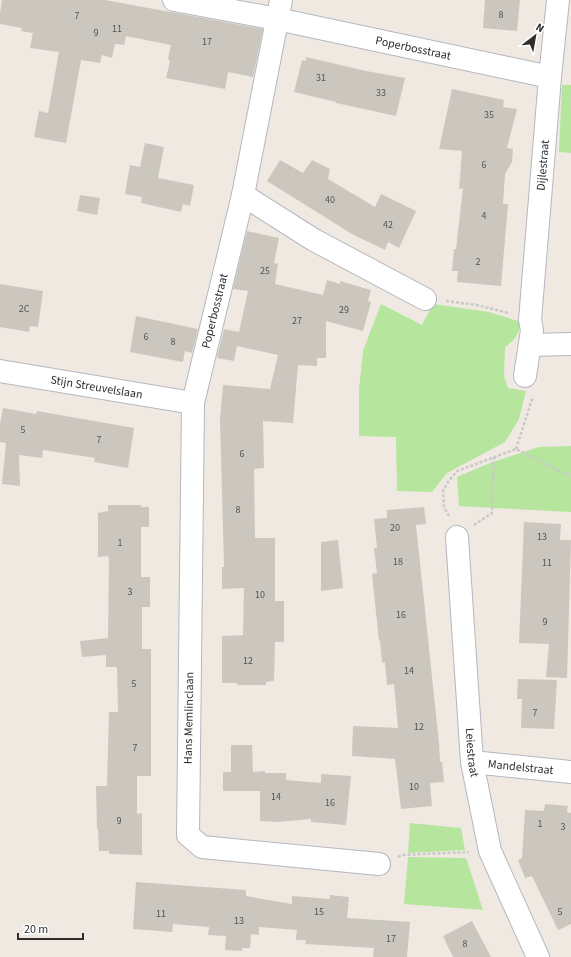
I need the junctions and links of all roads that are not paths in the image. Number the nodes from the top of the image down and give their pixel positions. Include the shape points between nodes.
1 (174, 0) edge
2 (558, 0) edge
3 (279, 10) edge
4 (550, 77) junction
5 (243, 195) junction
6 (425, 299) road end
7 (531, 332) junction
8 (571, 344) edge
9 (0, 371) edge
10 (525, 376) road end
11 (193, 403) junction
12 (457, 537) road end
13 (472, 762) junction
14 (571, 772) edge
15 (379, 864) road end
16 (538, 957) edge

1 - 3 street, Poperbosstraat
2 - 4 street, Dijlestraat
3 - 4 street, Poperbosstraat
3 - 5 street, Poperbosstraat
4 - 7 street, Dijlestraat
5 - 6 street via 314,240
5 - 11 street, Poperbosstraat
7 - 8 street
7 - 10 street, Dijlestraat
9 - 11 street, Stijn Streuvelslaan
11 - 15 street, Hans Memlinclaan via 188,835 202,847
12 - 13 street, Leiestraat
13 - 14 street, Mandelstraat
13 - 16 street, Leiestraat via 490,851

